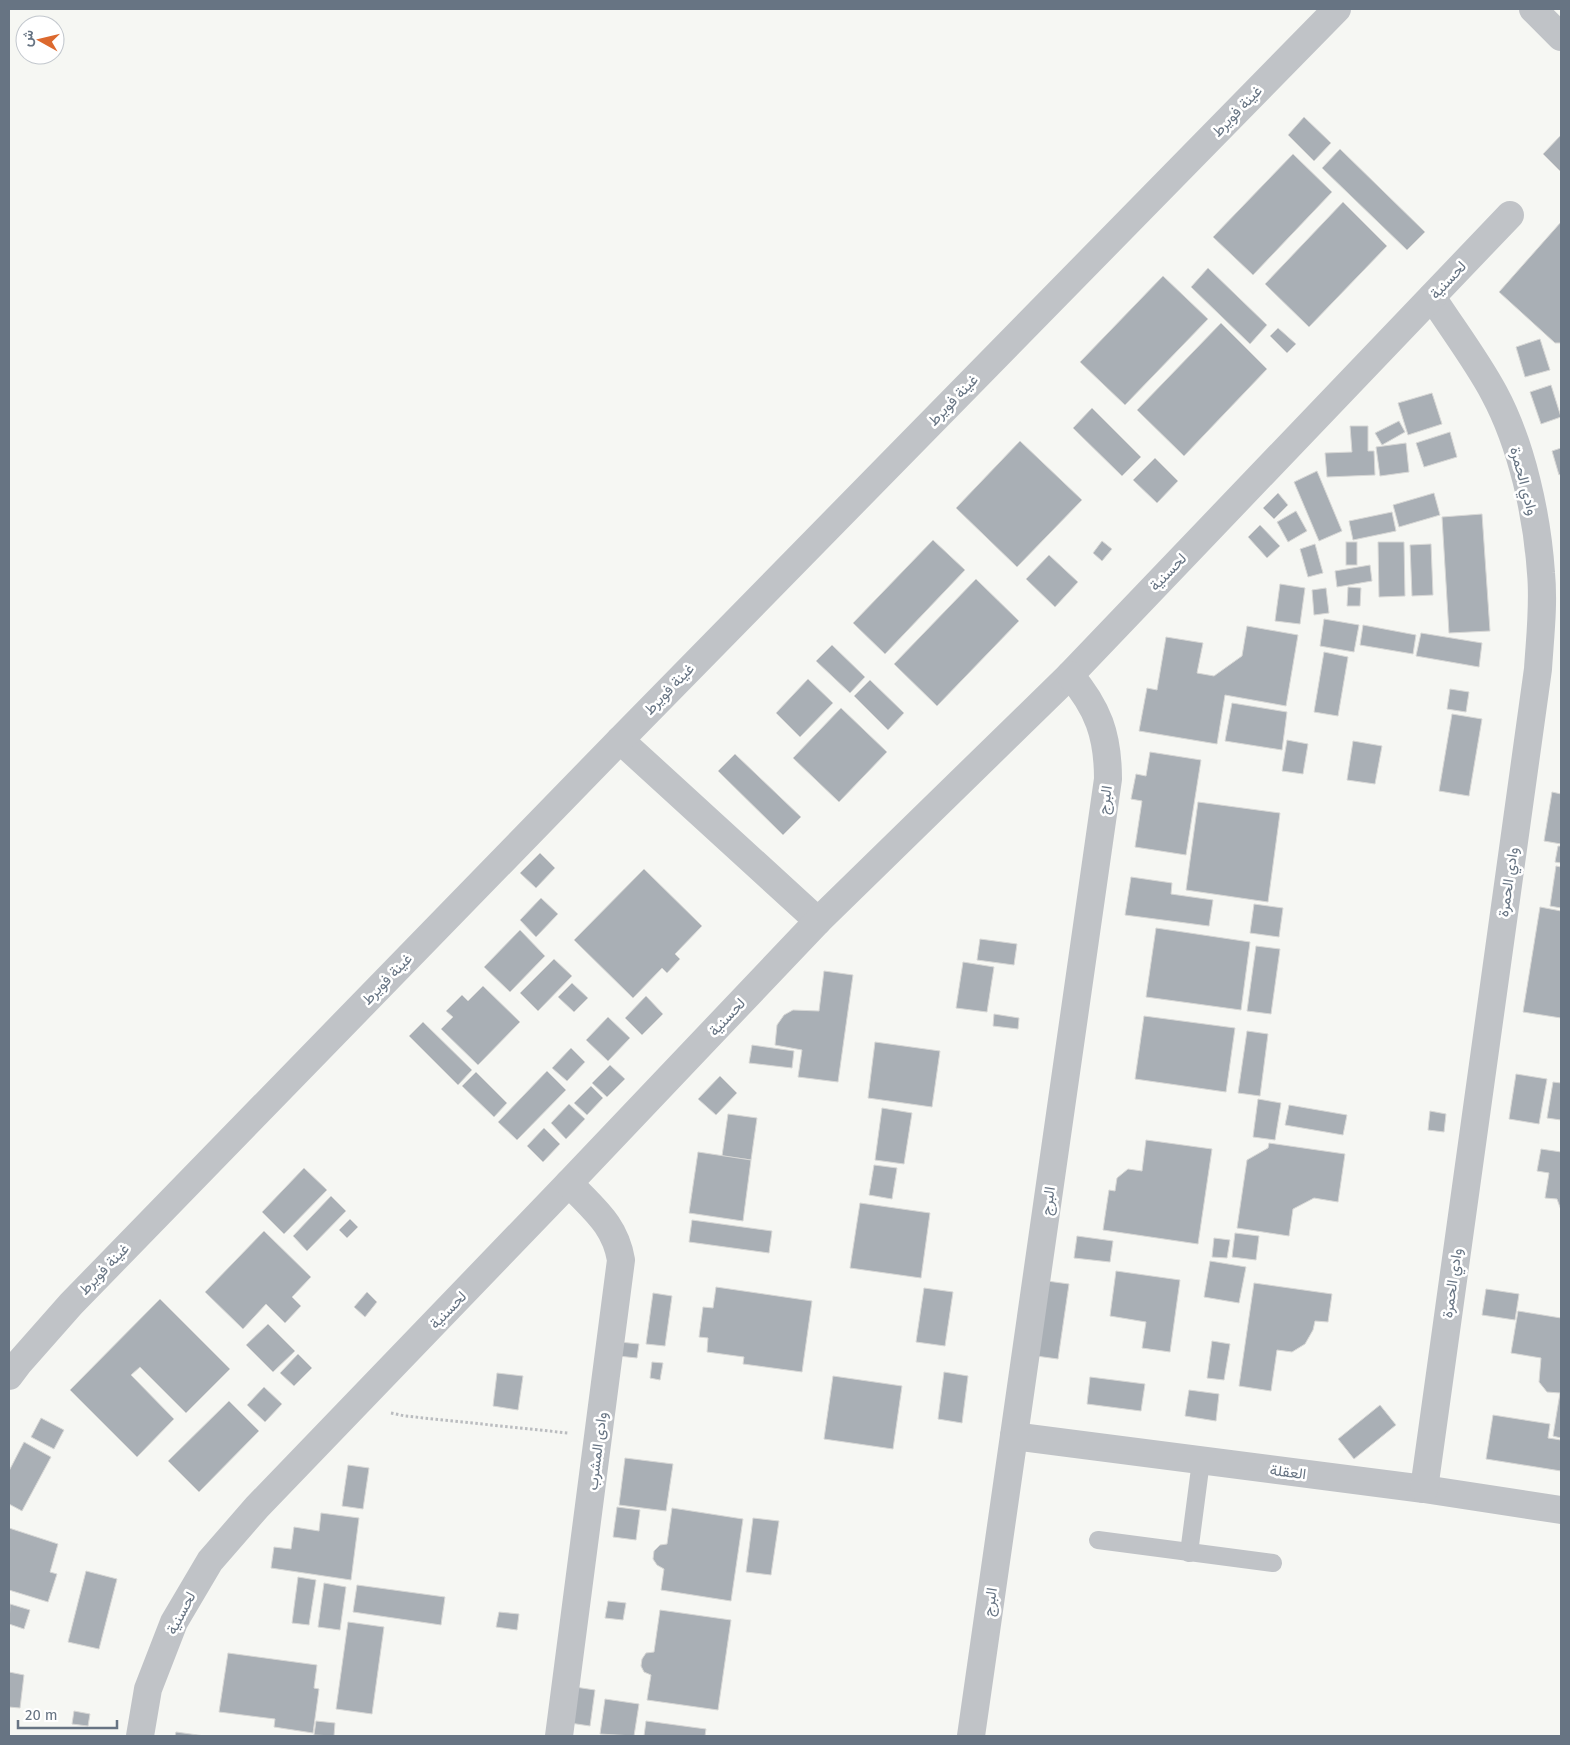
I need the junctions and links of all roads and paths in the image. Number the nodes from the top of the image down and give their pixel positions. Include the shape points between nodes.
1 (1337, 9) edge
2 (1533, 9) edge
3 (1561, 37) edge
4 (1510, 215) dead end
5 (1432, 297) junction
6 (1070, 675) junction
7 (620, 740) junction
8 (818, 921) junction
9 (569, 1183) junction
10 (9, 1376) edge
11 (362, 1399) junction
12 (599, 1436) junction
13 (1014, 1436) junction
14 (1200, 1461) junction
15 (1424, 1489) junction
16 (1561, 1510) edge
17 (1098, 1540) dead end
18 (1189, 1553) junction
19 (1273, 1564) dead end
20 (140, 1736) edge
21 (559, 1736) edge
22 (971, 1736) edge

1 - 7 street, غينة فويرط
2 - 3 street
4 - 5 street, لحسنية
5 - 6 street, لحسنية
5 - 15 street, وادي الحمرة via 1494,394 1512,437 1527,482 1542,574 1538,669
6 - 8 street, لحسنية
6 - 13 street, البرج via 1096,712 1108,756 1108,779
7 - 8 street
7 - 10 street, غينة فويرط via 71,1304
8 - 9 street, لحسنية
9 - 11 street, لحسنية
9 - 12 street, وادى المشرب via 612,1230 621,1260
11 - 12 path via 375,1407 405,1416
11 - 20 street, لحسنية via 257,1507 210,1561 174,1622 148,1689
12 - 21 street, وادى المشرب
13 - 14 street, العقلة
13 - 22 street, البرج
14 - 15 street, العقلة
14 - 18 lane
15 - 16 street, العقلة
17 - 18 lane
18 - 19 lane

